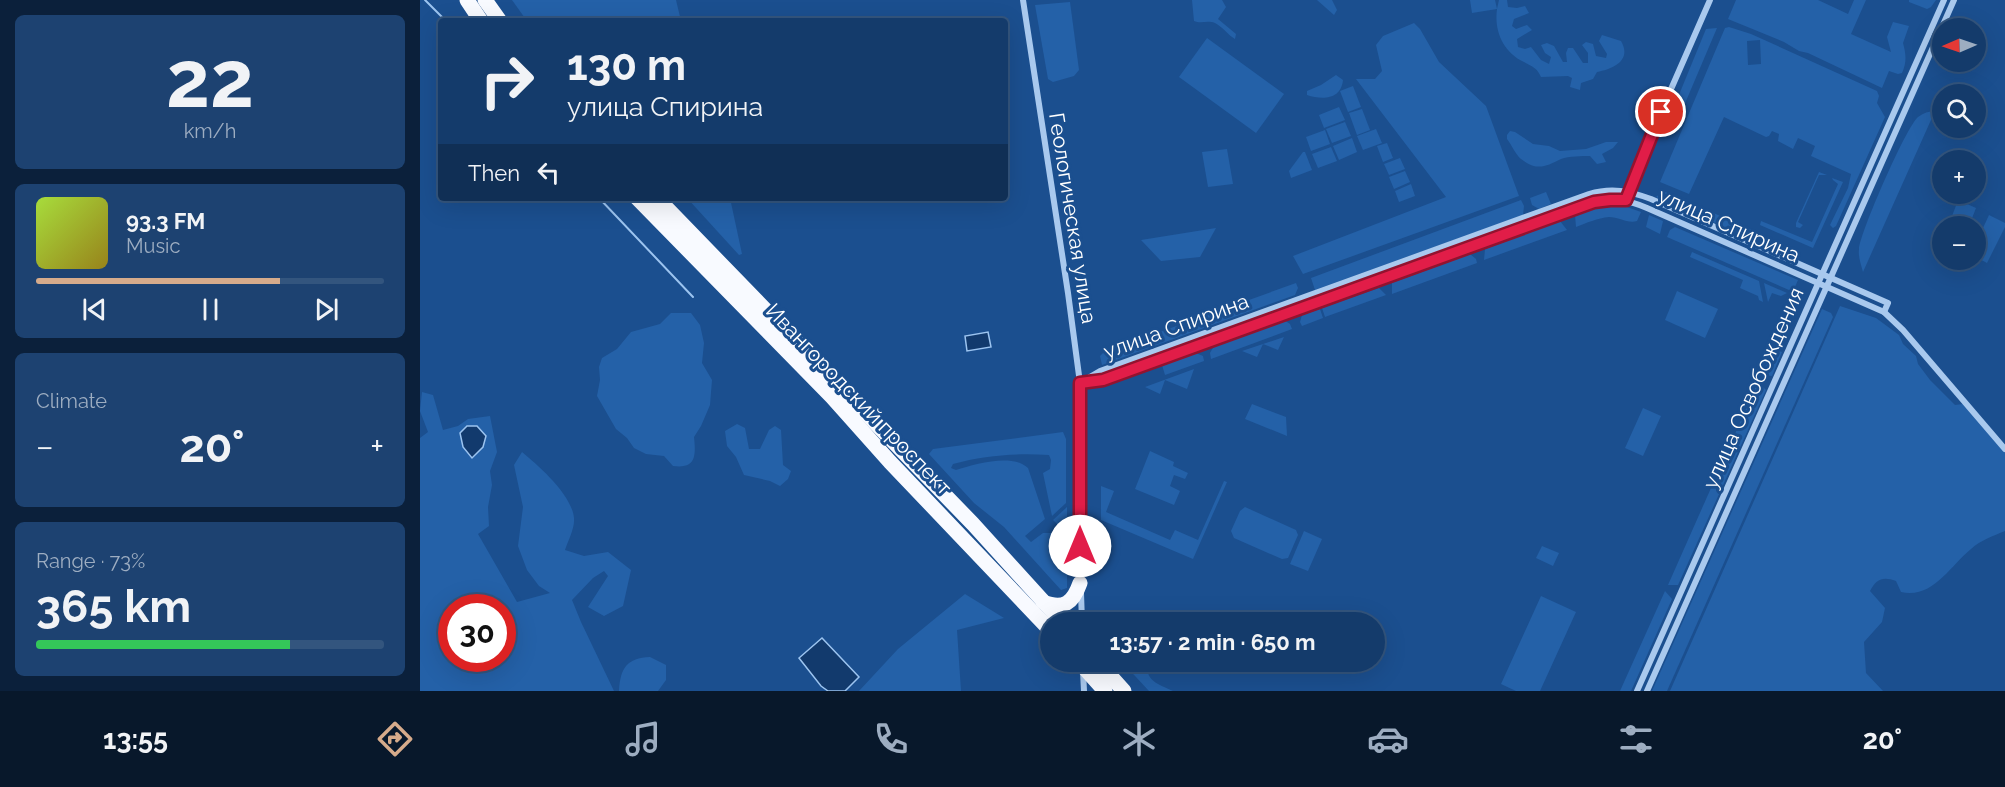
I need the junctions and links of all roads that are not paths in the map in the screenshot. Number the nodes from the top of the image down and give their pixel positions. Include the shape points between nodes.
1 (467, 0) edge
2 (485, 0) edge
3 (1023, 0) edge
4 (1710, 0) edge
5 (1944, 0) edge
6 (1954, 0) edge
7 (479, 18) edge
8 (498, 18) edge
9 (1630, 192) junction
10 (1626, 200) junction
11 (640, 201) edge
12 (660, 201) edge
13 (1822, 274) junction
14 (1829, 278) junction
15 (1818, 282) junction
16 (1826, 286) junction
17 (1884, 312) junction
18 (1080, 383) junction
19 (2005, 449) edge
20 (1080, 582) junction
21 (1043, 602) junction
22 (1052, 612) edge
23 (1082, 612) edge
24 (1040, 620) edge
25 (1085, 672) edge
26 (1092, 672) edge
27 (1098, 672) edge
28 (1084, 691) edge
29 (1105, 691) edge
30 (1124, 691) edge
31 (1637, 691) edge
32 (1647, 691) edge

1 - 7 highway
2 - 8 highway
3 - 18 street, Геологическая улица
4 - 9 street
5 - 13 street, улица Освобождения
6 - 14 street, улица Освобождения
9 - 10 street
9 - 13 street, улица Спирина
9 - 18 street, улица Спирина via 1608,190 1589,194 1100,371
10 - 15 street, улица Спирина
10 - 18 street, улица Спирина via 1594,202 1103,380
11 - 24 highway, Ивангородский проспект
12 - 21 highway, Ивангородский проспект via 973,524
13 - 14 street, улица Спирина
13 - 15 street, улица Освобождения
14 - 16 street, улица Освобождения
14 - 17 street, улица Спирина via 1888,303
15 - 16 street, улица Спирина
15 - 31 street, улица Освобождения
16 - 17 street, улица Спирина
16 - 32 street, улица Освобождения
17 - 19 street, улица Спирина
18 - 20 street, Геологическая улица
20 - 21 highway via 1066,604 1053,606
20 - 23 street, Геологическая улица
21 - 22 highway, Ивангородский проспект
25 - 28 street
26 - 29 highway
27 - 30 highway

